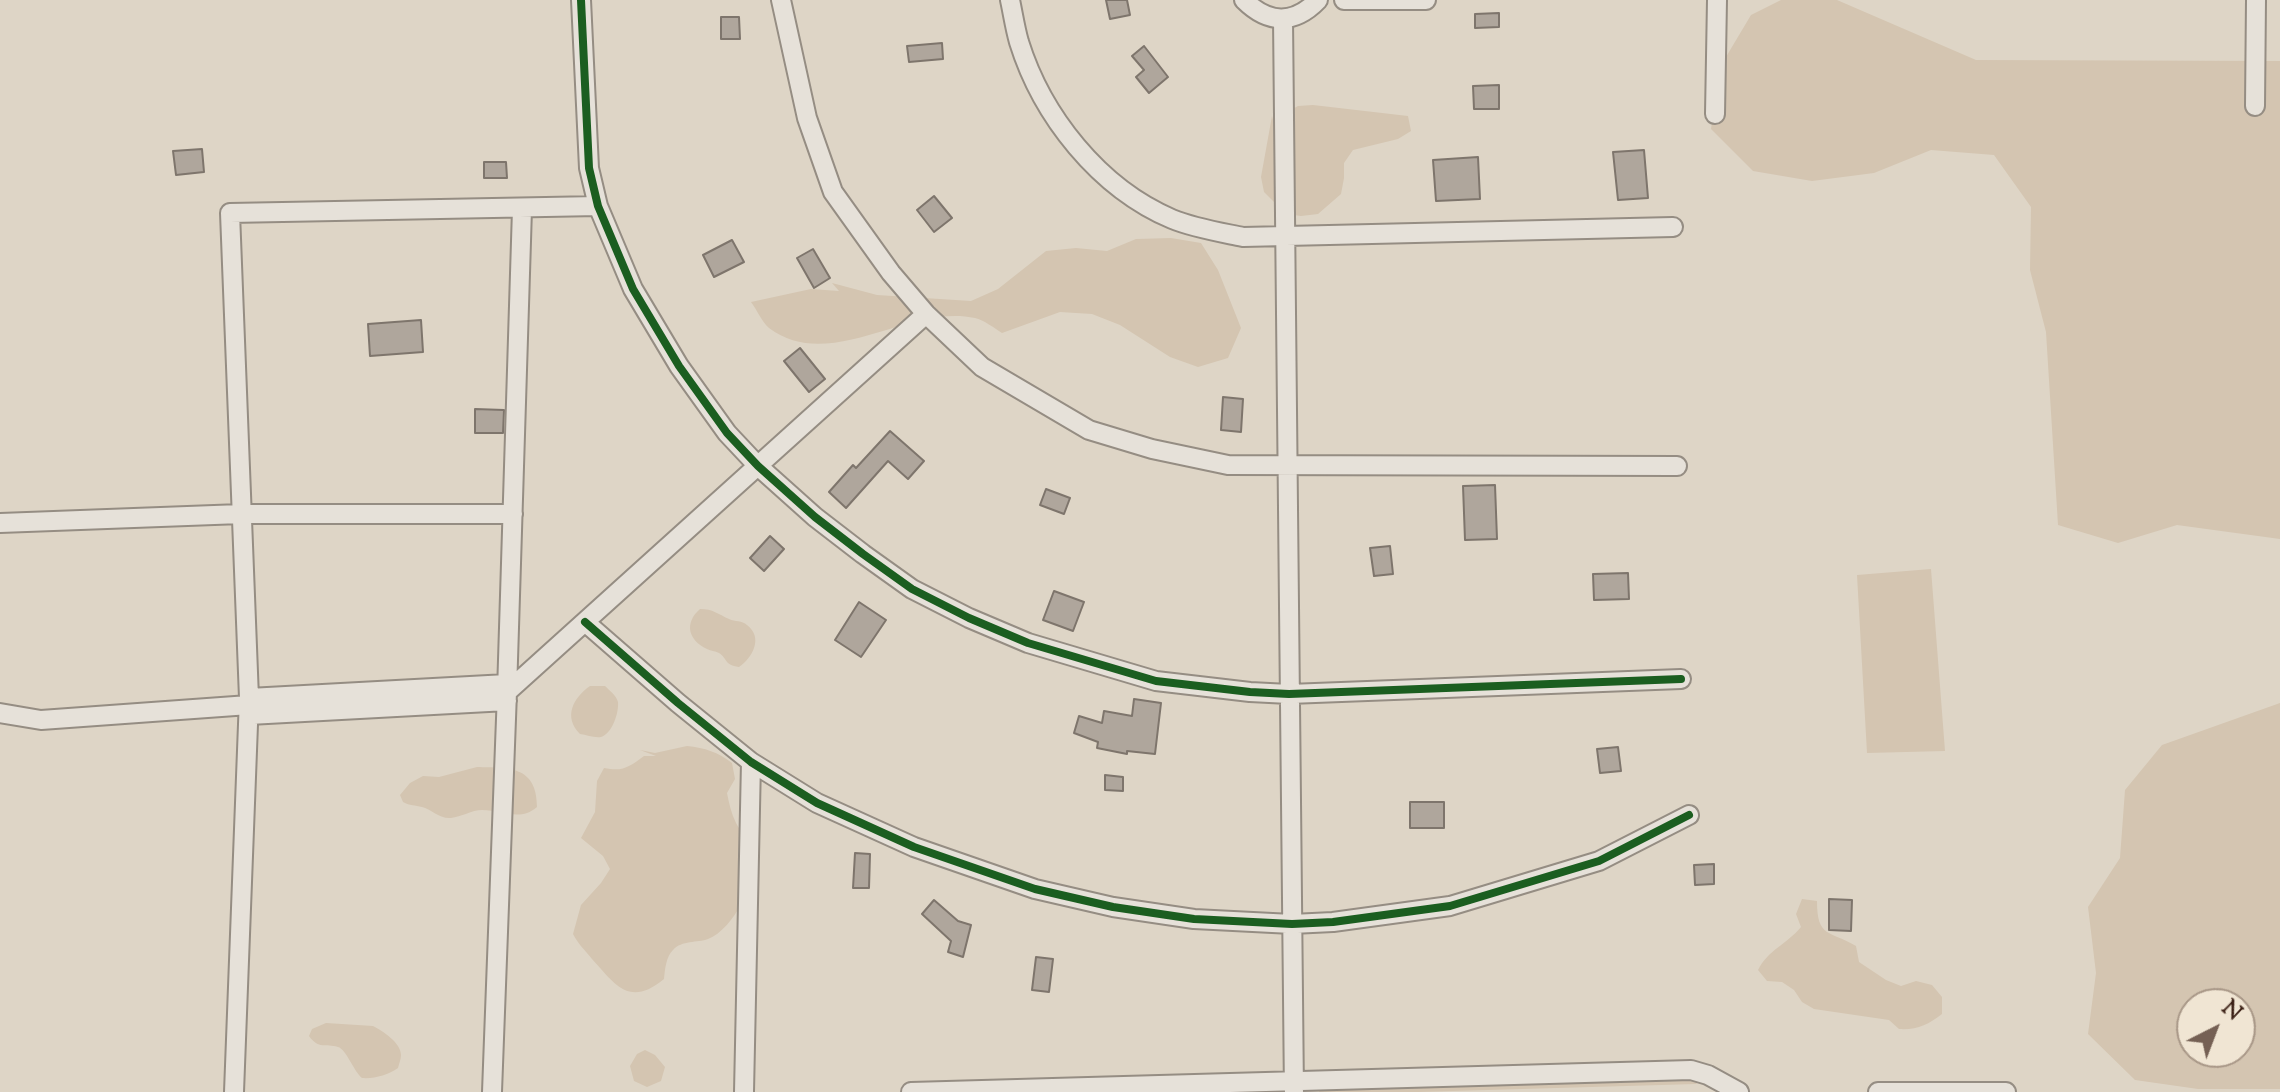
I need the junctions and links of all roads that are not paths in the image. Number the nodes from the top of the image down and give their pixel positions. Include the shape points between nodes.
1 (581, 0) edge
2 (781, 0) edge
3 (1010, 0) edge
4 (1244, 0) edge
5 (1318, 0) edge
6 (1344, 0) edge
7 (1426, 0) edge
8 (1717, 0) edge
9 (2256, 0) edge
10 (1283, 19) junction
11 (2255, 106) dead end
12 (1715, 114) dead end
13 (598, 206) junction
14 (522, 209) junction
15 (1673, 227) dead end
16 (1284, 237) junction
17 (926, 314) junction
18 (758, 466) junction
19 (1287, 466) junction
20 (1677, 466) dead end
21 (241, 514) junction
22 (513, 514) junction
23 (0, 523) edge
24 (585, 622) junction
25 (1681, 679) dead end
26 (507, 692) junction
27 (1289, 694) junction
28 (249, 706) junction
29 (0, 713) edge
30 (751, 762) junction
31 (1689, 815) dead end
32 (1292, 924) junction
33 (1294, 1086) edge
34 (234, 1092) edge
35 (492, 1092) edge
36 (744, 1092) edge
37 (911, 1092) edge
38 (1739, 1092) edge
39 (1878, 1092) edge
40 (2006, 1092) edge

1 - 13 street via 589,168
2 - 17 street via 807,118 833,192
3 - 16 street via 1018,40 1053,117 1110,179 1172,219 1243,237
4 - 10 street via 1268,17
5 - 10 street via 1297,16
6 - 7 street
8 - 12 street
9 - 11 street
10 - 16 street
13 - 14 street
13 - 18 street via 633,289 679,366
14 - 21 street via 230,213
14 - 22 street
15 - 16 street
16 - 19 street
17 - 18 street
17 - 19 street via 982,367 1089,430 1228,465
18 - 24 street
18 - 27 street via 863,554 912,589 969,618 1028,643 1156,681
19 - 20 street
19 - 27 street
21 - 22 street
21 - 23 street
21 - 28 street
22 - 26 street
24 - 26 street
24 - 30 street
25 - 27 street
26 - 28 street
26 - 35 street
27 - 32 street
28 - 29 street via 41,720
28 - 34 street
30 - 32 street via 817,803 914,847 1035,889 1194,919
30 - 36 street
31 - 32 street via 1599,861 1450,906
32 - 33 street
33 - 37 street
33 - 38 street via 1691,1070
39 - 40 street

